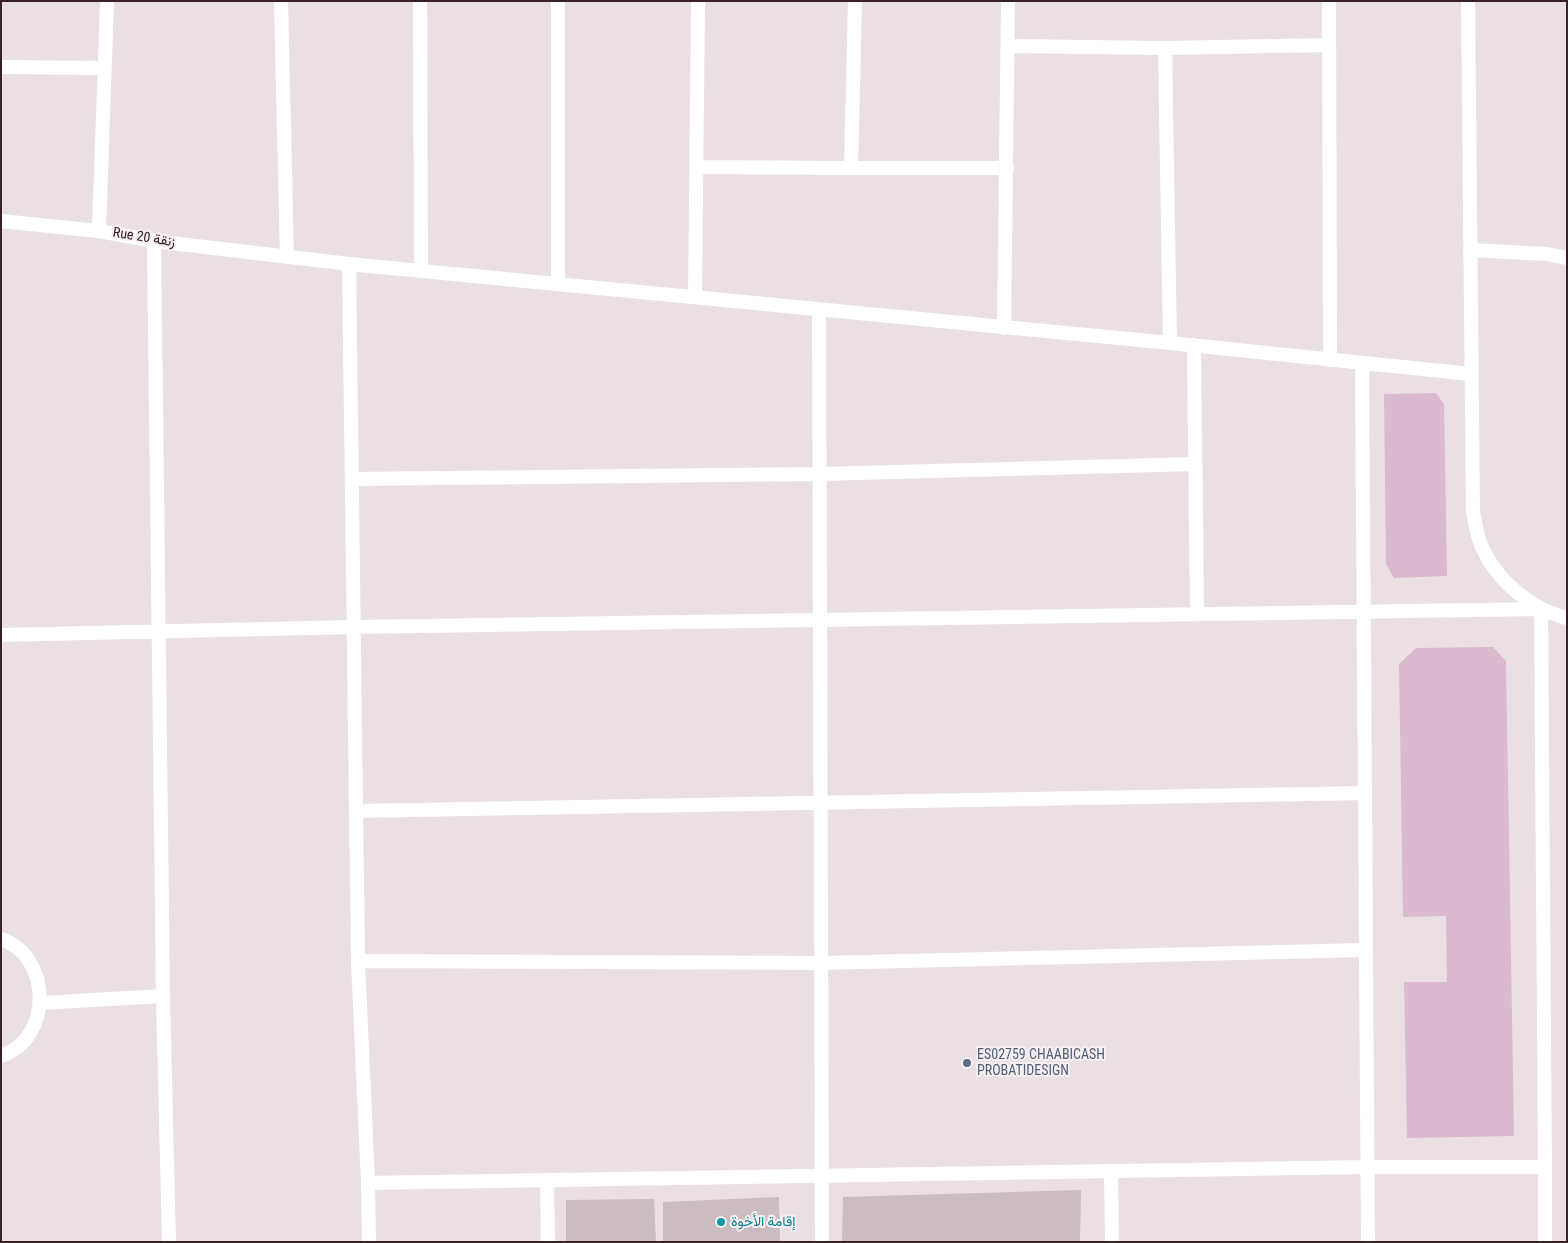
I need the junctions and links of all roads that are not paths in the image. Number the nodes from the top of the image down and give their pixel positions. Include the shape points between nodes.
1 (107, 1) edge
2 (281, 1) edge
3 (420, 1) edge
4 (558, 1) edge
5 (698, 1) edge
6 (855, 1) edge
7 (1008, 1) edge
8 (1329, 1) edge
9 (1468, 1) edge
10 (1329, 45) junction
11 (1008, 46) junction
12 (1165, 48) junction
13 (1, 67) edge
14 (104, 68) junction
15 (697, 167) junction
16 (850, 168) junction
17 (1007, 168) junction
18 (1, 221) edge
19 (99, 231) junction
20 (154, 240) junction
21 (1470, 250) junction
22 (287, 257) junction
23 (1567, 258) edge
24 (349, 264) junction
25 (421, 270) junction
26 (558, 283) junction
27 (696, 297) junction
28 (820, 310) junction
29 (1004, 328) junction
30 (1170, 343) junction
31 (1194, 346) junction
32 (1330, 360) junction
33 (1362, 363) junction
34 (1471, 374) junction
35 (1196, 464) junction
36 (820, 474) junction
37 (352, 479) junction
38 (1541, 609) junction
39 (1364, 612) junction
40 (1197, 614) junction
41 (1567, 618) edge
42 (820, 620) junction
43 (354, 627) junction
44 (158, 632) junction
45 (1, 635) edge
46 (1365, 793) junction
47 (821, 804) junction
48 (356, 811) junction
49 (1, 938) edge
50 (1366, 950) junction
51 (358, 961) junction
52 (821, 963) junction
53 (162, 996) junction
54 (40, 1003) junction
55 (1, 1056) edge
56 (1546, 1167) junction
57 (1367, 1168) junction
58 (1111, 1171) junction
59 (823, 1177) junction
60 (547, 1181) junction
61 (368, 1183) junction
62 (168, 1242) edge
63 (368, 1242) edge
64 (548, 1242) edge
65 (822, 1242) edge
66 (1112, 1242) edge
67 (1368, 1242) edge
68 (1545, 1242) edge

1 - 14 street
2 - 22 street
3 - 25 street
4 - 26 street
5 - 15 street
6 - 16 street
7 - 11 street
8 - 10 street
9 - 21 street
10 - 12 street
10 - 32 street
11 - 12 street
11 - 17 street
12 - 30 street
13 - 14 street
14 - 19 street
15 - 16 street
15 - 27 street
16 - 17 street
17 - 29 street
18 - 19 street, Rue 20 زنقة
19 - 20 street, Rue 20 زنقة
20 - 22 street, Rue 20 زنقة
20 - 44 street
21 - 23 street
21 - 34 street
22 - 24 street, Rue 20 زنقة
24 - 25 street, Rue 20 زنقة
24 - 37 street
25 - 26 street, Rue 20 زنقة
26 - 27 street, Rue 20 زنقة
27 - 28 street, Rue 20 زنقة
28 - 29 street, Rue 20 زنقة
28 - 36 street
29 - 30 street, Rue 20 زنقة
30 - 31 street, Rue 20 زنقة
31 - 32 street, Rue 20 زنقة
31 - 35 street
32 - 33 street, Rue 20 زنقة
33 - 34 street, Rue 20 زنقة
33 - 39 street
34 - 38 street via 1473,513 1479,537 1489,560 1502,576 1520,595
35 - 36 street
35 - 40 street
36 - 37 street
36 - 42 street
37 - 43 street
38 - 39 street
38 - 41 street
38 - 56 street
39 - 40 street
39 - 46 street
40 - 42 street
42 - 43 street
42 - 47 street
43 - 44 street
43 - 48 street
44 - 45 street
44 - 53 street
46 - 47 street
46 - 50 street
47 - 48 street
47 - 52 street
48 - 51 street
49 - 54 street via 22,952 33,966 40,984
50 - 52 street
50 - 57 street
51 - 52 street
51 - 61 street
52 - 59 street
53 - 54 street
53 - 62 street
54 - 55 street via 36,1023 24,1041
56 - 57 street
56 - 68 street
57 - 58 street
57 - 67 street
58 - 59 street
58 - 66 street
59 - 60 street
59 - 65 street
60 - 61 street
60 - 64 street
61 - 63 street

